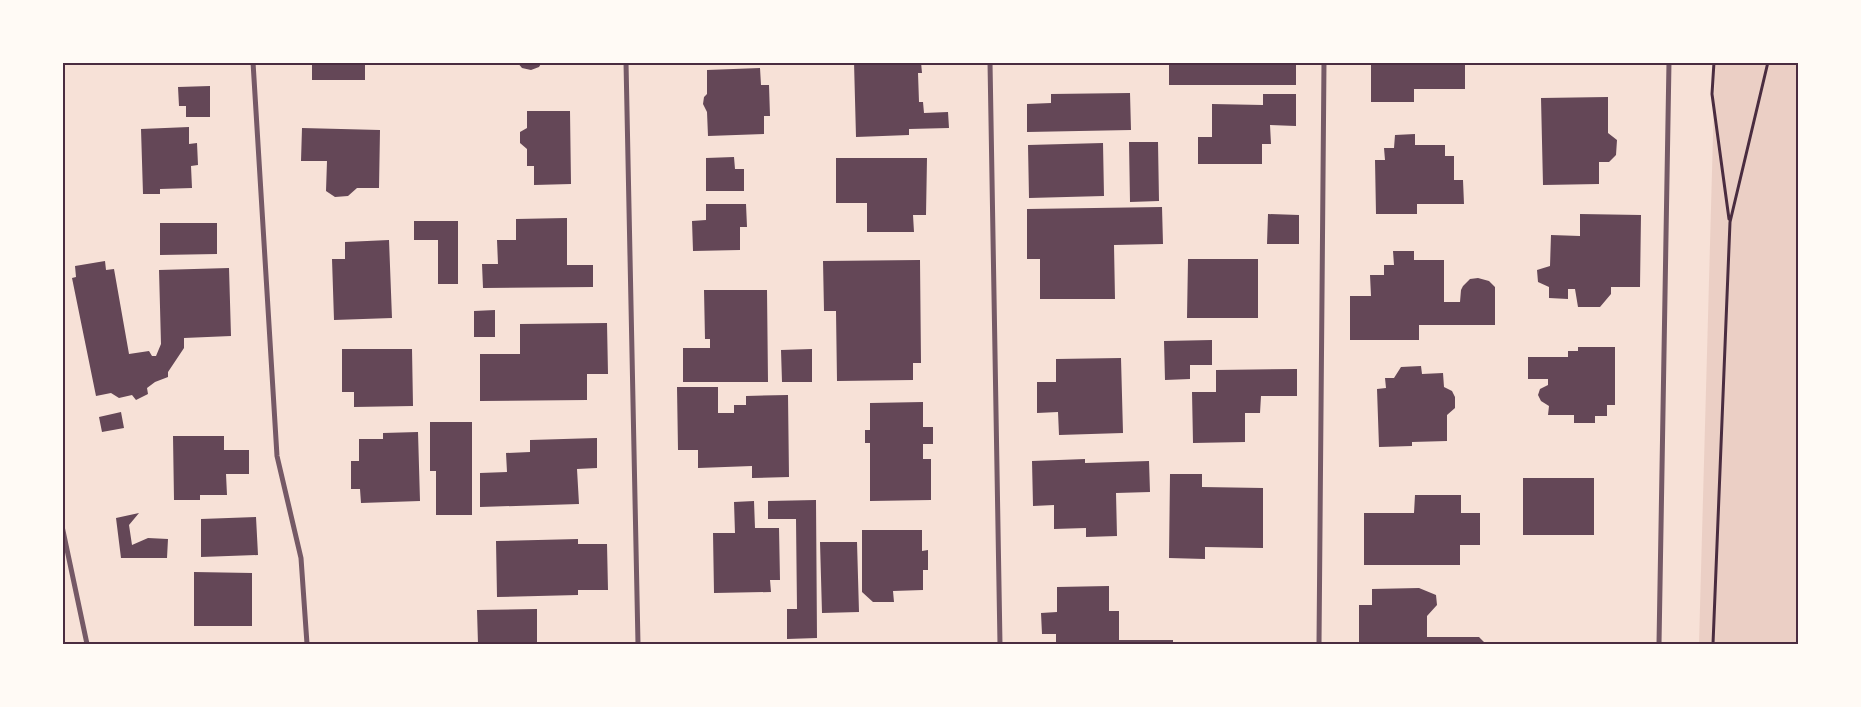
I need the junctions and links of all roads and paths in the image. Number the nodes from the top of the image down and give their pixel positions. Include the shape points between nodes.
1 (253, 62) edge
2 (626, 62) edge
3 (990, 62) edge
4 (1324, 62) edge
5 (1669, 62) edge
6 (1714, 62) edge
7 (1768, 62) edge
8 (1730, 222) junction
9 (62, 526) edge
10 (88, 644) edge
11 (307, 644) edge
12 (638, 644) edge
13 (1000, 644) edge
14 (1319, 644) edge
15 (1659, 644) edge
16 (1713, 644) edge

1 - 11 street via 277,456 301,558
2 - 12 street
3 - 13 street
4 - 14 street
5 - 15 street
6 - 8 path via 1712,94
7 - 8 path
8 - 16 path
9 - 10 street

